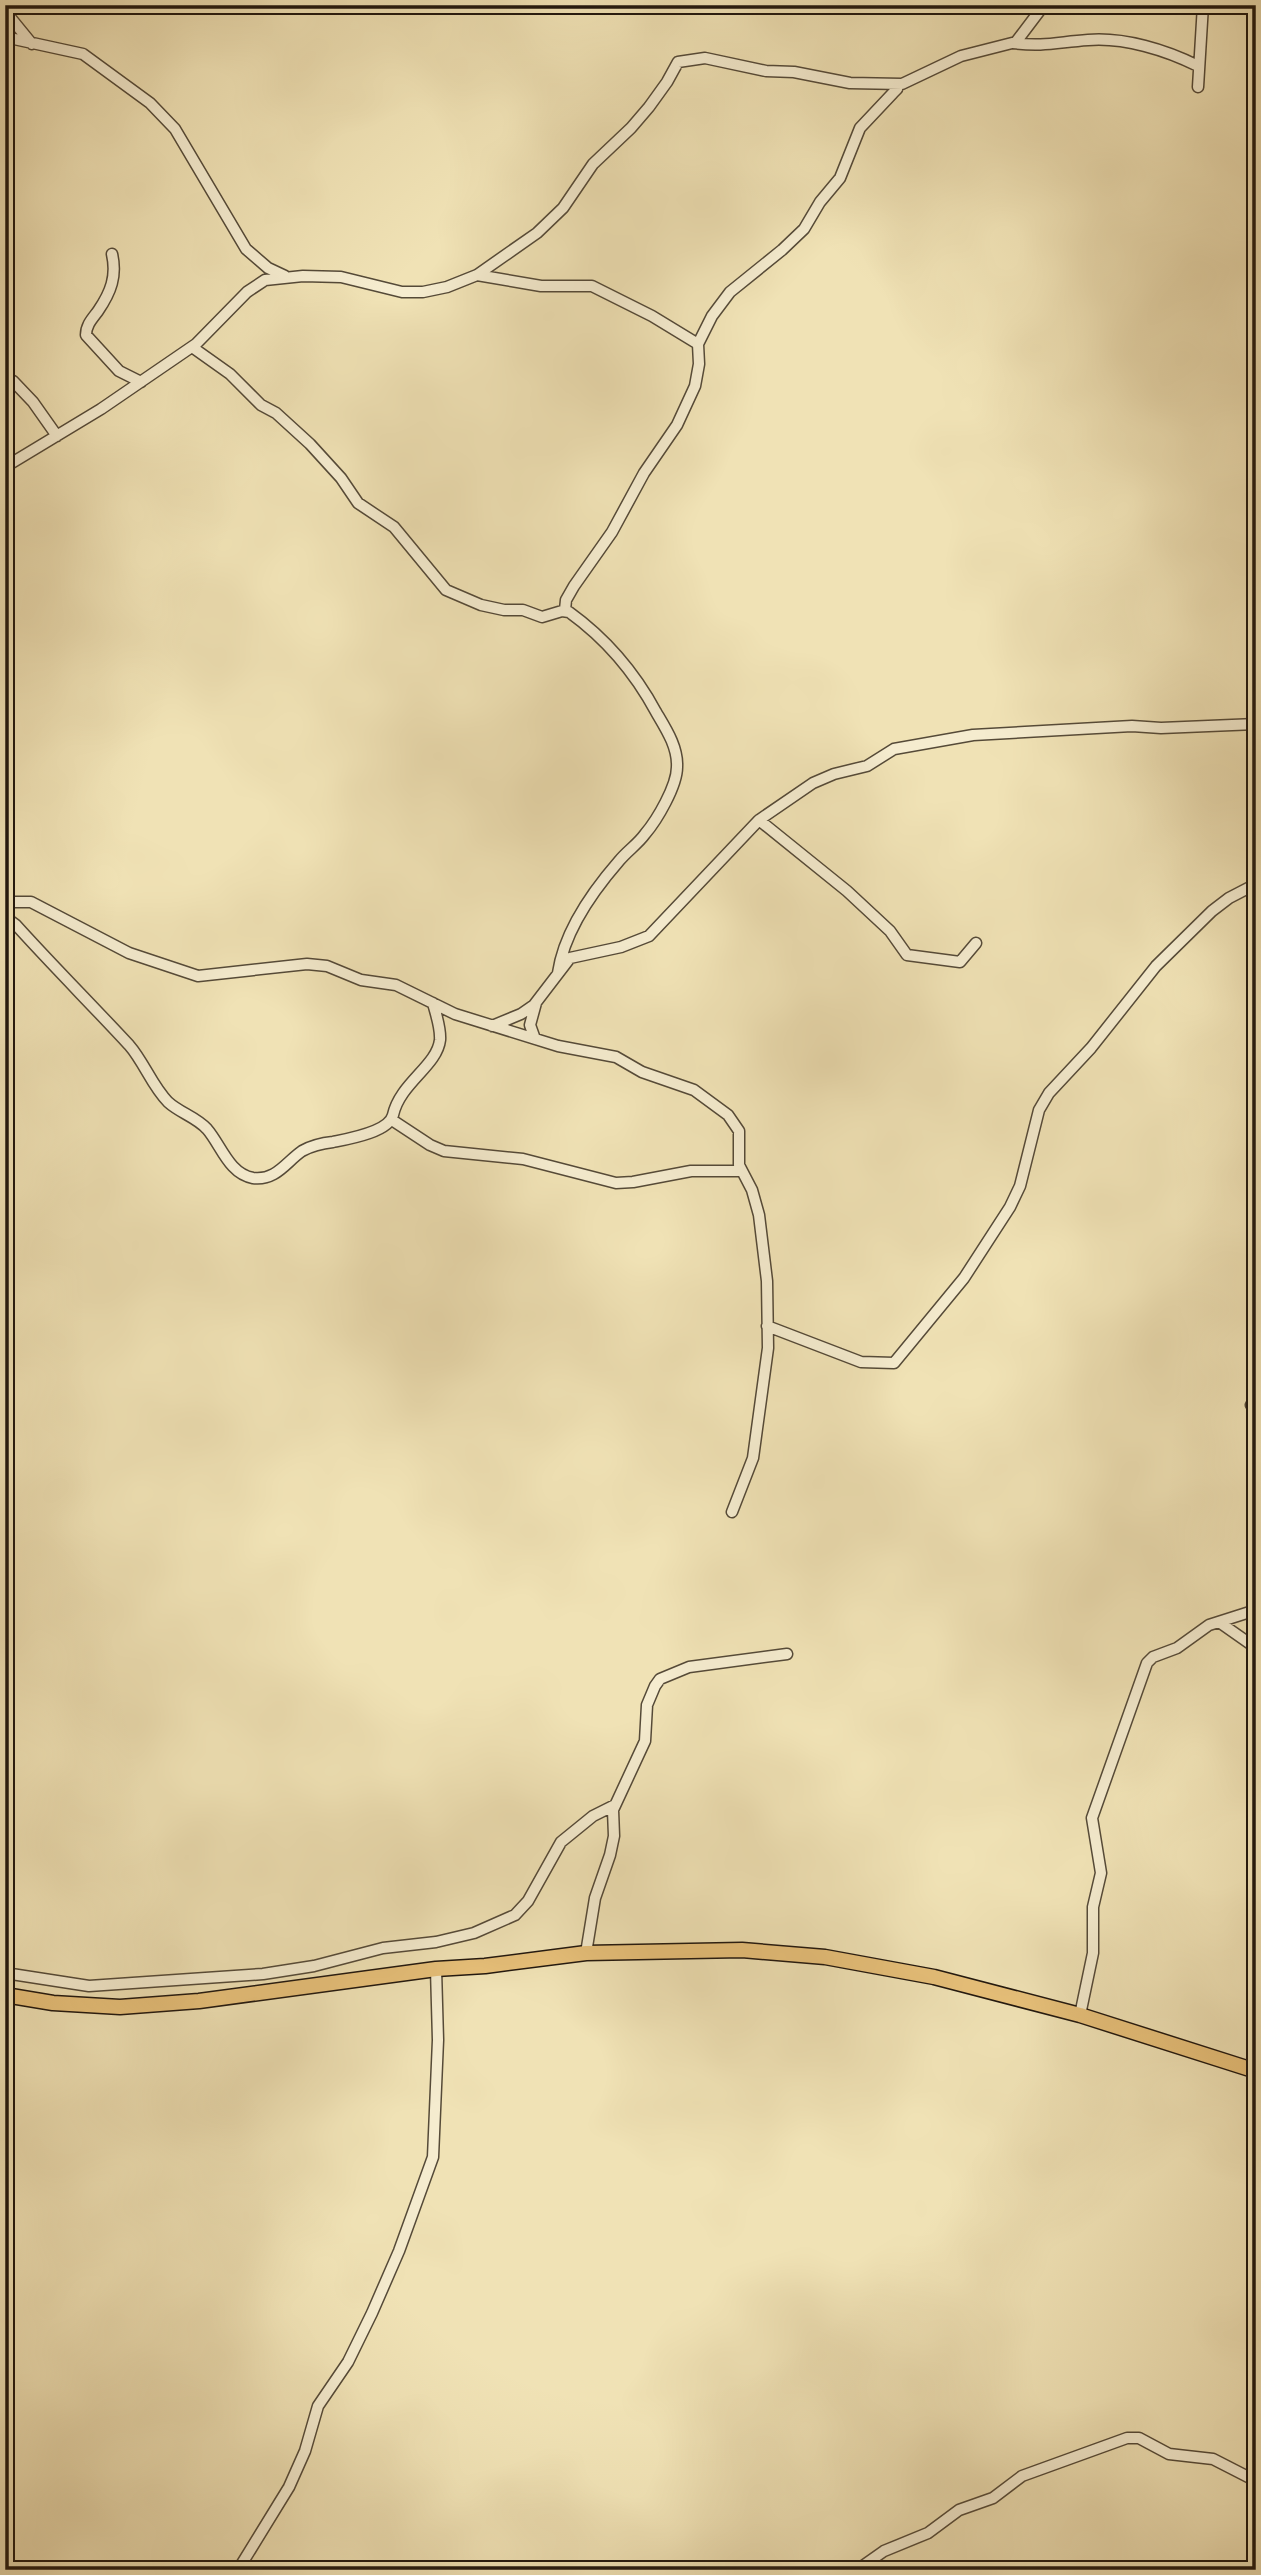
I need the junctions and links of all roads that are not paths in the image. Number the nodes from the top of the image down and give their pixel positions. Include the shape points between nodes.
1 (1044, 5) edge
2 (1203, 5) edge
3 (5, 11) edge
4 (5, 37) edge
5 (1013, 43) junction
6 (32, 44) junction
7 (1198, 66) junction
8 (894, 85) junction
9 (1198, 87) dead end
10 (112, 254) dead end
11 (477, 275) junction
12 (285, 276) junction
13 (698, 344) junction
14 (192, 347) junction
15 (13, 381) dead end
16 (141, 382) junction
17 (57, 436) junction
18 (5, 467) edge
19 (565, 610) junction
20 (1256, 724) edge
21 (759, 820) junction
22 (1256, 884) edge
23 (5, 902) edge
24 (5, 917) edge
25 (976, 943) dead end
26 (558, 973) junction
27 (433, 1003) junction
28 (536, 1003) junction
29 (492, 1026) junction
30 (535, 1039) junction
31 (392, 1120) junction
32 (741, 1171) junction
33 (768, 1326) junction
34 (732, 1512) dead end
35 (1256, 1610) edge
36 (1219, 1622) junction
37 (1256, 1648) edge
38 (787, 1654) dead end
39 (614, 1805) junction
40 (586, 1953) junction
41 (436, 1969) junction
42 (5, 1973) edge
43 (5, 1995) edge
44 (1080, 2015) junction
45 (1256, 2071) edge
46 (1256, 2481) edge
47 (238, 2570) edge
48 (857, 2570) edge

1 - 5 street
2 - 7 street
3 - 6 street
4 - 6 street
5 - 7 street via 1035,47 1105,41 1157,48
5 - 8 street via 961,57
6 - 12 street via 83,54 150,103 175,129 246,249
7 - 9 street
8 - 11 street via 766,71 705,58 678,62 649,107 593,164 563,208 518,248
8 - 13 street via 897,89 860,128 842,174 810,221 730,292
10 - 16 street via 112,287 87,325 86,335 119,371
11 - 12 street via 423,292 402,292 341,277
11 - 13 street via 546,286 592,286
12 - 14 street via 265,280 247,292
13 - 19 street via 695,386 677,425 574,586
14 - 16 street
14 - 19 street via 230,373 310,444 358,503 394,527 446,590 503,610 539,616
15 - 17 street
16 - 17 street
17 - 18 street
19 - 26 street via 630,671 670,737 678,768 653,824 619,861 569,934
20 - 21 street via 973,735 910,745 867,766 820,780
21 - 25 street via 847,891 890,931 907,955 960,962
21 - 26 street via 649,936 570,958
22 - 33 street via 1212,911 1156,966 1049,1093 1039,1110 1020,1186 1006,1215 964,1278 894,1363 861,1362
23 - 27 street via 31,902 128,953 184,973 211,976 317,964 361,980 404,988
24 - 31 street via 129,1045 167,1100 209,1131 242,1174 266,1178 302,1151 372,1132
26 - 28 street
27 - 29 street
27 - 31 street via 440,1040 436,1052 409,1082
28 - 29 street
28 - 30 street via 530,1025
29 - 30 street
30 - 32 street via 616,1057 642,1072 694,1090 735,1124
31 - 32 street via 444,1151 523,1159 616,1183 691,1171
32 - 33 street via 759,1215
33 - 34 street via 754,1458
35 - 36 street
36 - 37 street
36 - 44 street via 1149,1660 1119,1739 1092,1818 1101,1872 1093,1907 1093,1953
38 - 39 street via 690,1667 660,1678 647,1705 645,1741
39 - 40 street via 614,1836 595,1898
39 - 42 street via 561,1842 515,1916 474,1933 263,1974 89,1986
40 - 41 main road
40 - 44 main road via 710,1949 814,1955 934,1977
41 - 43 main road via 120,2007
41 - 47 street via 433,2157 372,2313 318,2406 289,2487
44 - 45 main road
46 - 48 street via 1213,2459 1169,2454 1139,2438 1127,2438 1022,2476 993,2498 968,2505 928,2533 884,2551

